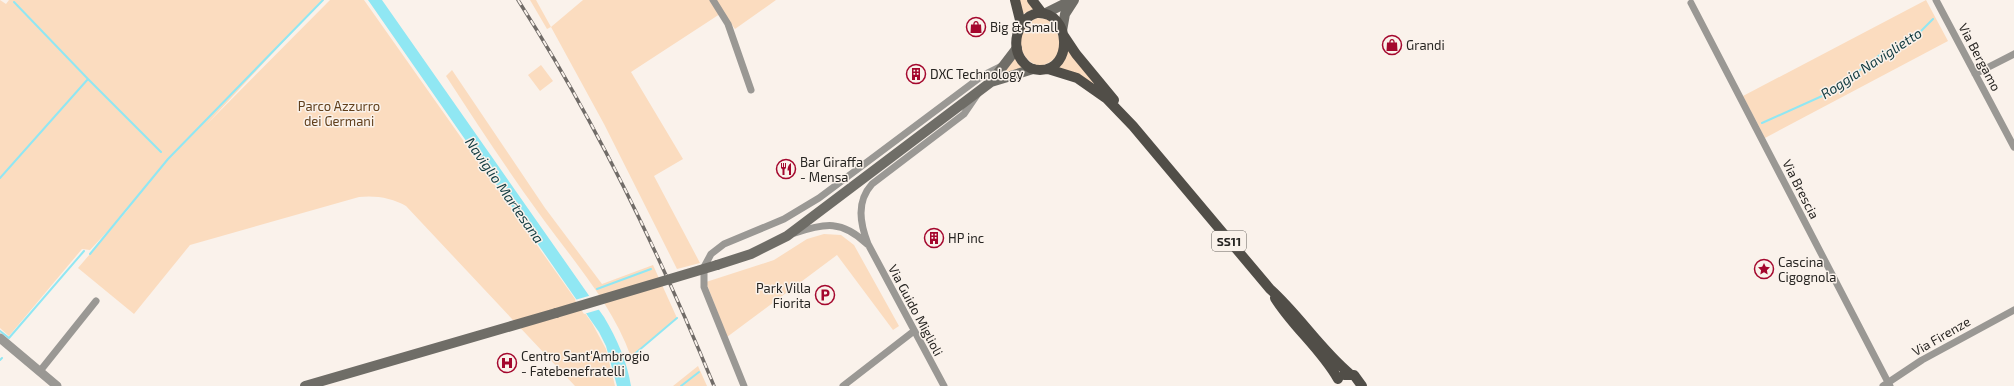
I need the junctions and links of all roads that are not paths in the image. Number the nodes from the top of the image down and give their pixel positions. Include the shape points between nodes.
1 (712, 0) edge
2 (1015, 0) edge
3 (1032, 0) edge
4 (1073, 0) edge
5 (1936, 0) edge
6 (1691, 3) dead end
7 (1044, 13) junction
8 (1021, 24) junction
9 (1063, 32) junction
10 (1017, 48) junction
11 (2014, 54) edge
12 (1004, 64) junction
13 (1033, 69) junction
14 (1048, 69) junction
15 (1975, 74) junction
16 (991, 82) junction
17 (981, 89) junction
18 (751, 90) dead end
19 (1133, 126) junction
20 (2014, 147) edge
21 (787, 236) junction
22 (868, 244) junction
23 (1270, 289) junction
24 (96, 301) dead end
25 (2014, 310) edge
26 (914, 331) junction
27 (0, 338) edge
28 (40, 371) junction
29 (1350, 374) junction
30 (852, 379) junction
31 (1337, 383) edge
32 (1360, 385) edge
33 (1887, 385) edge
34 (57, 386) edge
35 (305, 386) edge
36 (744, 386) edge
37 (843, 386) edge
38 (856, 386) edge
39 (944, 386) edge

1 - 18 street via 728,24
2 - 8 main road
3 - 7 main road, SS11
4 - 7 main road
4 - 9 main road via 1065,14
5 - 15 street, Via Bergamo
6 - 33 street, Via Brescia
7 - 8 main road via 1030,15
7 - 9 main road, SS11 via 1056,19
8 - 10 main road
9 - 14 main road via 1062,55 1057,64
9 - 19 main road, SS11 via 1076,54
10 - 12 main road
10 - 13 main road via 1022,61
11 - 15 street
12 - 16 main road
12 - 36 street via 982,76 819,198 784,219 724,244 711,254 704,267 704,287
13 - 14 main road, SS11
13 - 16 main road
14 - 19 main road, SS11 via 1074,76 1094,89
15 - 20 street, Via Bergamo
16 - 17 main road
17 - 21 main road
17 - 22 street, Via Guido Miglioli via 964,114 867,190 860,210
19 - 23 main road, SS11
21 - 22 street via 831,224 849,230
21 - 35 main road, bridge via 751,254 717,265
22 - 26 street, Via Guido Miglioli
23 - 29 main road, SS11
23 - 31 main road, SS11 via 1283,311 1330,366
24 - 28 street
25 - 33 street, Via Firenze via 1922,360
26 - 30 street
26 - 39 street, Via Guido Miglioli
27 - 28 street
28 - 34 street
29 - 31 main road, SS11 via 1344,374
29 - 32 main road, SS11 via 1357,378
30 - 37 street
30 - 38 street

